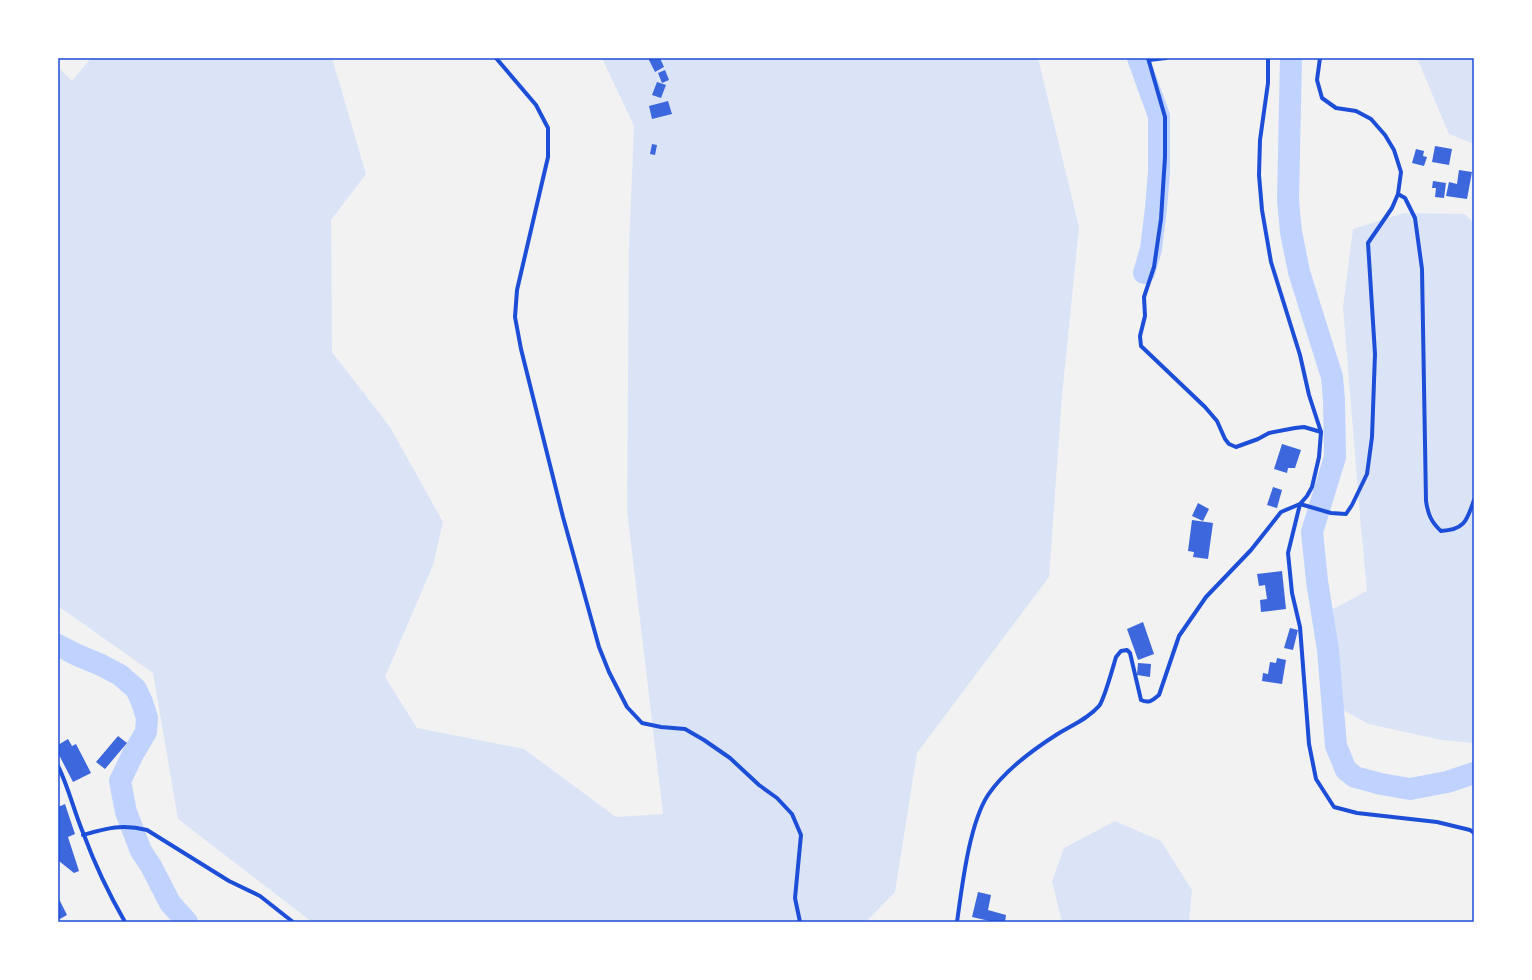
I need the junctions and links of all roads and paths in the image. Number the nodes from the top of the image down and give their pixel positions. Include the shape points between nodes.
1 (496, 58) edge
2 (1166, 58) edge
3 (1268, 58) edge
4 (1320, 58) edge
5 (1149, 59) edge
6 (1398, 194) junction
7 (1321, 432) junction
8 (1474, 500) edge
9 (1300, 504) junction
10 (58, 766) edge
11 (1474, 833) edge
12 (83, 835) junction
13 (125, 922) edge
14 (293, 922) edge
15 (800, 922) edge
16 (957, 922) edge

1 - 15 street via 536,105 548,128 548,157 517,290 515,317 563,517 599,647 627,707 642,723 685,729 704,740 730,758 792,814 802,835 795,898
2 - 5 street
3 - 7 street via 1268,83 1258,175 1262,210 1271,262
4 - 6 street via 1317,80 1322,98 1336,108 1356,111 1371,119 1394,150 1401,172
5 - 7 street via 1165,117 1164,158 1161,219 1154,267 1144,297 1145,316 1140,336 1141,346 1205,407 1217,421 1229,444 1236,447 1269,433 1295,428 1304,427
6 - 8 street via 1405,198 1416,218 1422,269 1426,501 1429,515 1441,531 1452,531 1465,522
6 - 9 street via 1392,208 1368,243 1375,354 1372,437 1367,474 1346,514 1331,513
7 - 9 street via 1320,457 1312,487
9 - 11 street via 1288,553 1292,593 1300,627 1309,744 1316,779 1334,807 1437,822
9 - 16 street via 1281,512 1251,550 1206,597 1179,636 1159,695 1152,701 1141,700 1130,652 1121,651 1116,657 1100,705 1022,759 1002,778 988,796 977,819
10 - 12 street via 65,779
12 - 13 street via 107,890
12 - 14 street via 112,827 148,830 229,881 260,896

